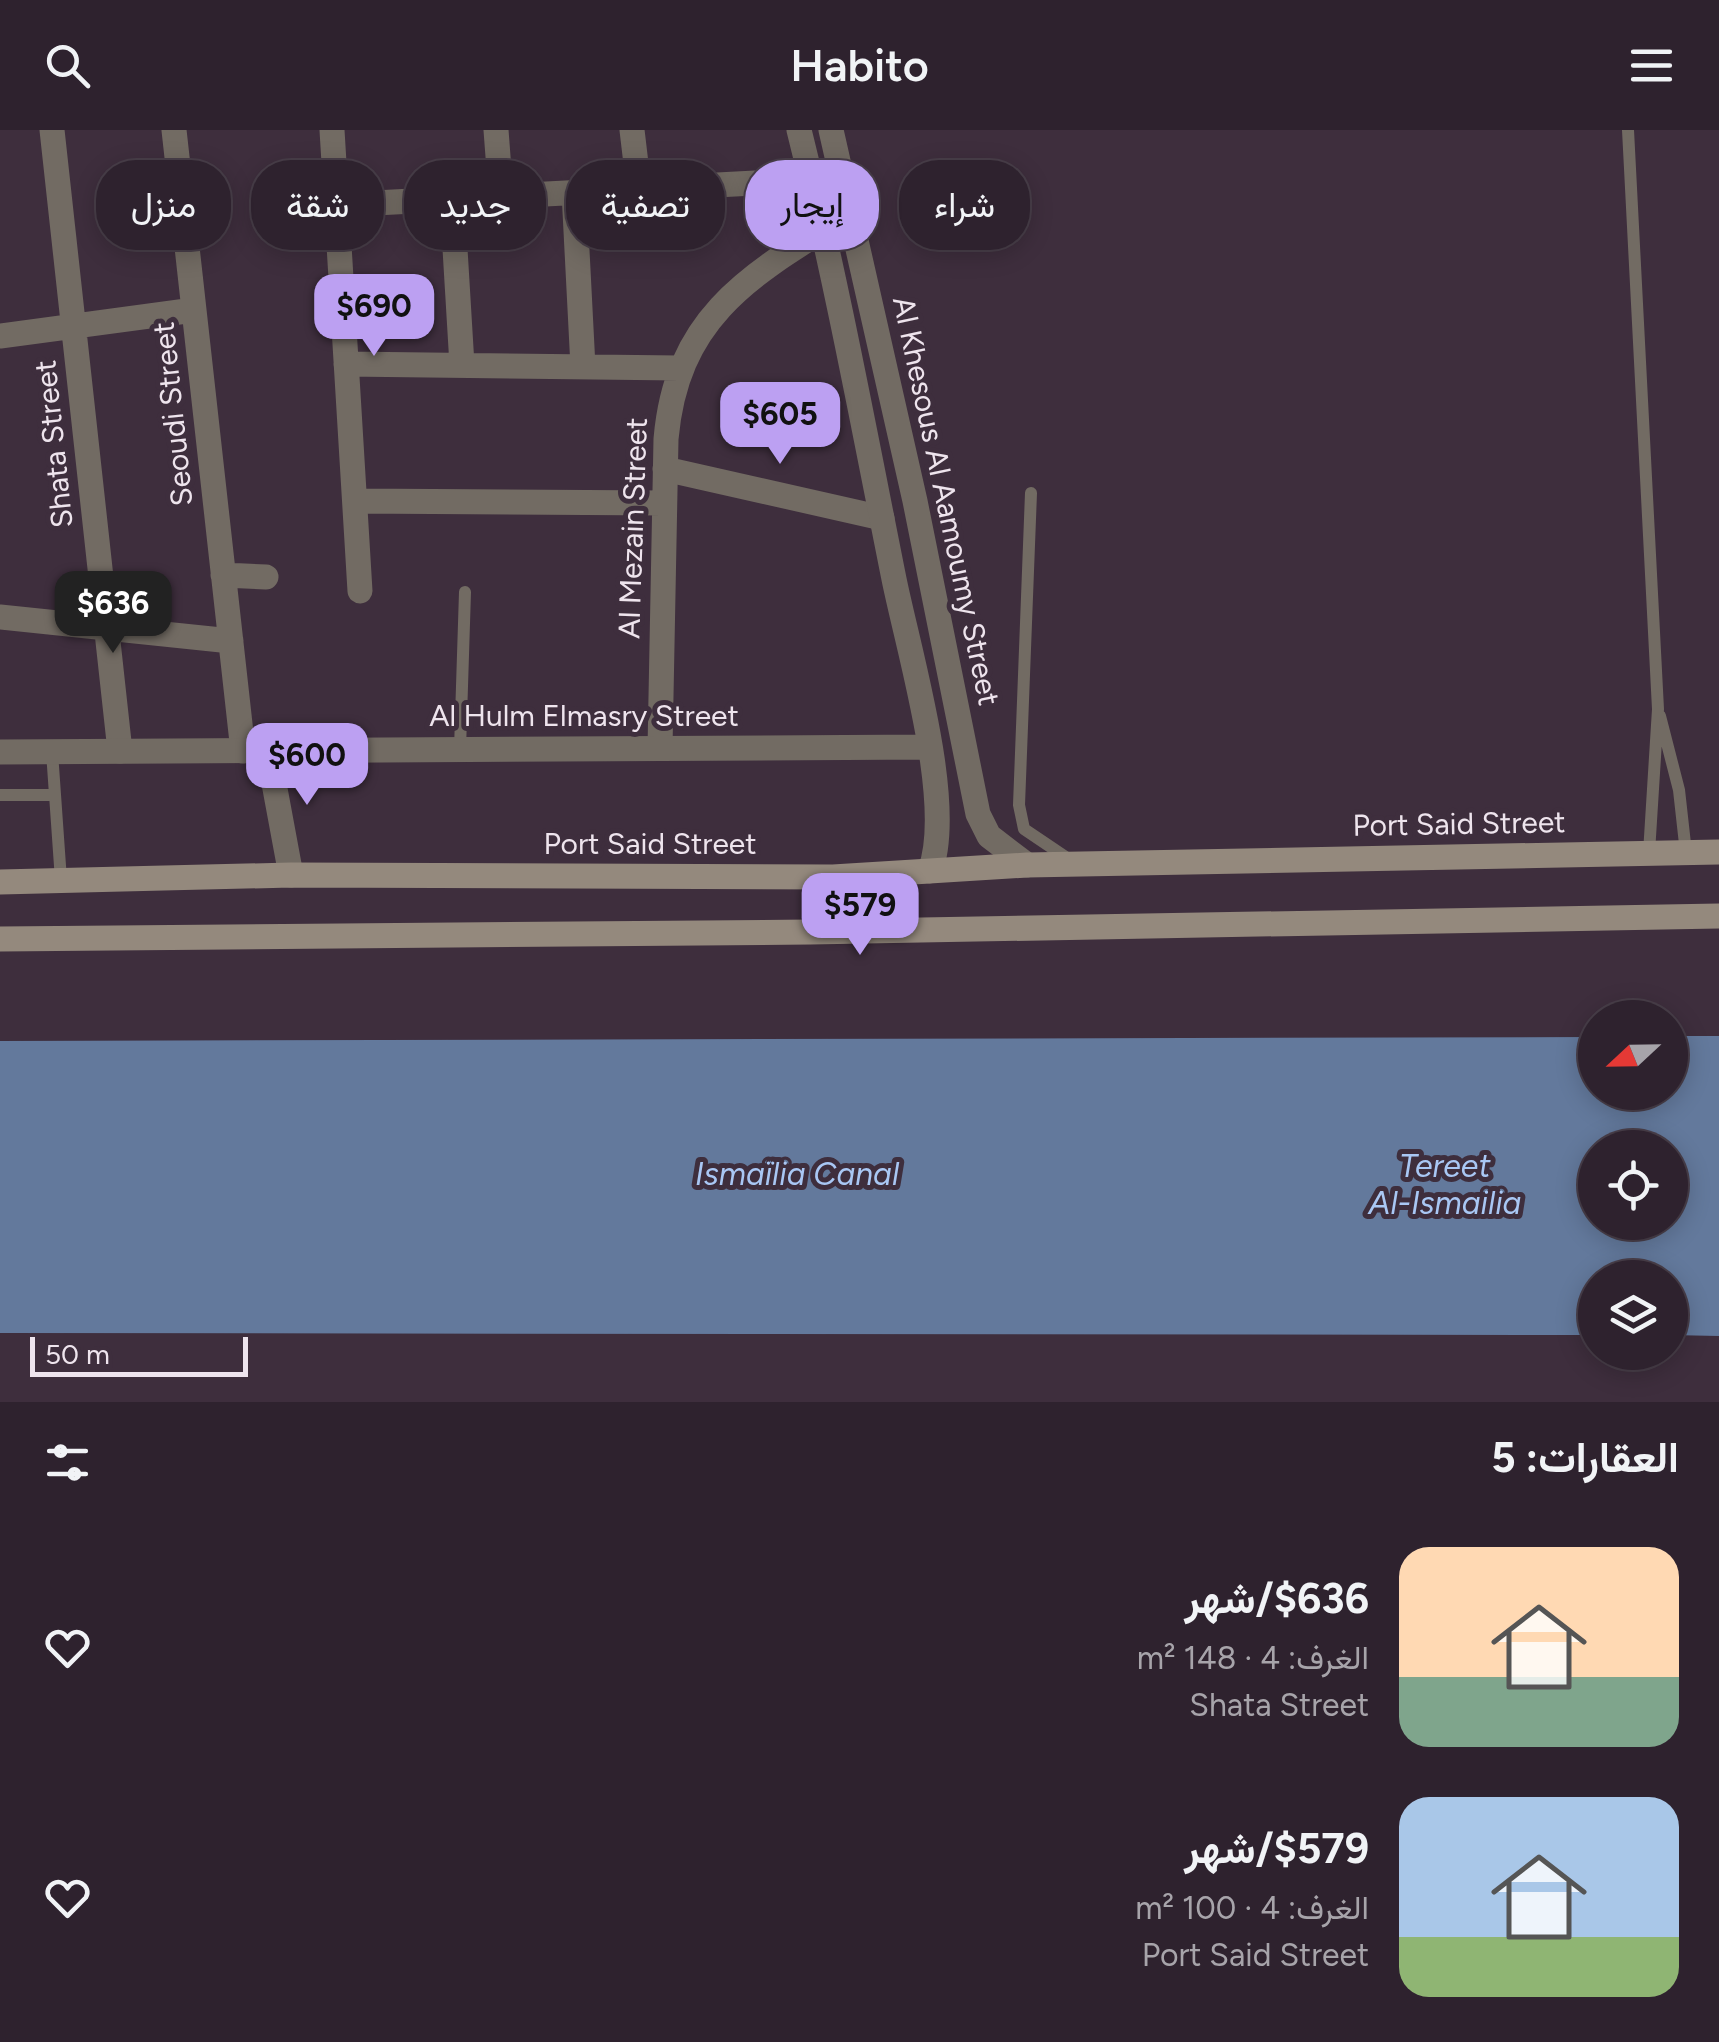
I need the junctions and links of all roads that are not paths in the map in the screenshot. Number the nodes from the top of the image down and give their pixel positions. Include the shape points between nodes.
1 (52, 130) edge
2 (174, 130) edge
3 (332, 130) edge
4 (496, 130) edge
5 (632, 130) edge
6 (798, 130) edge
7 (831, 130) edge
8 (1628, 130) edge
9 (334, 160) edge
10 (499, 160) edge
11 (636, 160) edge
12 (806, 160) edge
13 (839, 160) edge
14 (339, 250) edge
15 (455, 250) edge
16 (577, 250) edge
17 (793, 250) edge
18 (827, 250) edge
19 (860, 250) edge
20 (194, 310) junction
21 (73, 326) junction
22 (0, 336) edge
23 (346, 364) junction
24 (462, 365) junction
25 (584, 367) junction
26 (680, 368) junction
27 (665, 469) junction
28 (1031, 493) dead end
29 (355, 501) junction
30 (664, 503) junction
31 (882, 518) junction
32 (224, 575) junction
33 (266, 577) dead end
34 (360, 591) dead end
35 (466, 592) dead end
36 (0, 618) edge
37 (107, 628) junction
38 (231, 641) junction
39 (1658, 709) junction
40 (928, 747) junction
41 (660, 748) junction
42 (460, 749) junction
43 (120, 751) junction
44 (255, 751) junction
45 (0, 752) edge
46 (52, 752) junction
47 (0, 795) edge
48 (55, 795) junction
49 (1686, 852) junction
50 (1719, 852) edge
51 (1649, 853) junction
52 (1078, 864) junction
53 (1027, 865) junction
54 (930, 872) junction
55 (292, 875) junction
56 (62, 880) junction
57 (0, 882) edge
58 (1719, 916) edge
59 (0, 938) edge

1 - 21 street, Shata Street
2 - 20 street, Seoudi Street
3 - 9 street
4 - 10 street
5 - 11 street
6 - 12 street
7 - 13 street, Al Khesous Al Aamoumy Street
8 - 39 lane
14 - 23 street
15 - 24 street
16 - 25 street
17 - 26 street, Al Mezain Street via 716,308
18 - 31 street
19 - 53 street, Al Khesous Al Aamoumy Street via 978,814 989,836
20 - 21 street
20 - 32 street, Seoudi Street
21 - 22 street
21 - 37 street, Shata Street
23 - 24 street
23 - 29 street
24 - 25 street
25 - 26 street
26 - 27 street, Al Mezain Street via 669,403
27 - 30 street, Al Mezain Street
27 - 31 street
28 - 52 lane via 1019,804 1024,829
29 - 30 street
29 - 34 street
30 - 41 street, Al Mezain Street
31 - 40 street
32 - 33 street
32 - 38 street, Seoudi Street
35 - 42 lane
36 - 37 street
37 - 38 street
37 - 43 street, Shata Street
38 - 44 street, Seoudi Street
39 - 49 lane via 1679,790
39 - 51 lane
40 - 41 street, Al Hulm Elmasry Street
40 - 54 street via 939,836
41 - 42 street, Al Hulm Elmasry Street
42 - 44 street, Al Hulm Elmasry Street
43 - 44 street, Al Hulm Elmasry Street
43 - 46 street, Al Hulm Elmasry Street
44 - 55 street, Seoudi Street
45 - 46 street, Al Hulm Elmasry Street
46 - 48 lane
47 - 48 lane
48 - 56 lane
49 - 50 main road, Port Said Street
49 - 51 main road, Port Said Street
51 - 52 main road, Port Said Street
52 - 53 main road, Port Said Street
53 - 54 main road, Port Said Street
54 - 55 main road, Port Said Street via 784,878
55 - 56 main road, Port Said Street
56 - 57 main road, Port Said Street
58 - 59 main road

